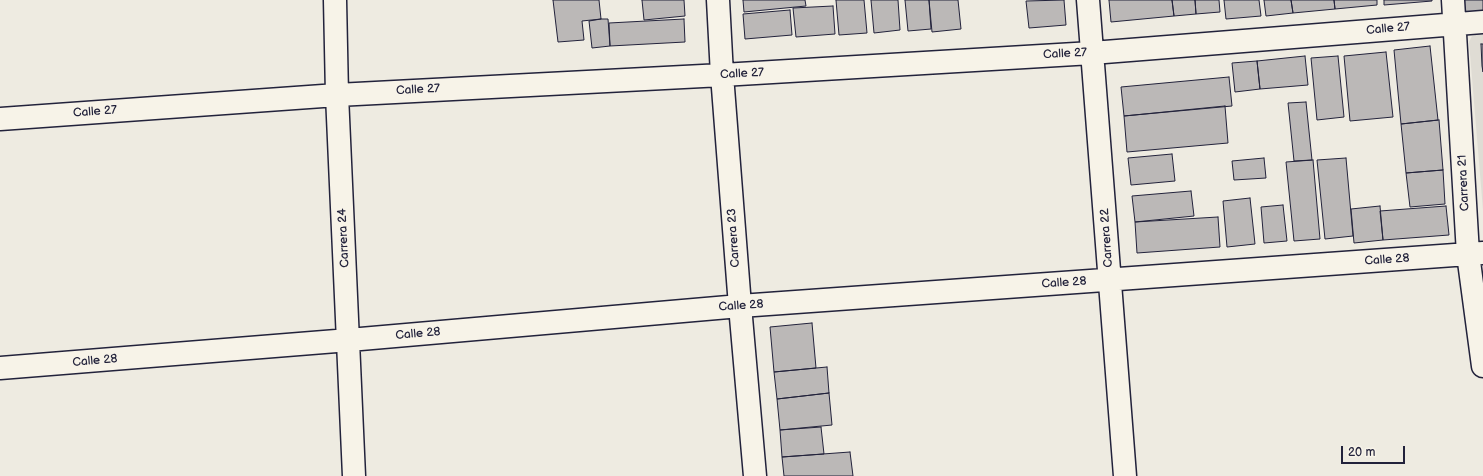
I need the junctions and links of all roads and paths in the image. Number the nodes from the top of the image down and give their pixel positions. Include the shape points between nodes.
1 (335, 0) edge
2 (718, 0) edge
3 (1088, 0) edge
4 (1453, 0) edge
5 (1483, 22) edge
6 (1455, 24) junction
7 (1092, 53) junction
8 (722, 75) junction
9 (337, 94) junction
10 (0, 119) edge
11 (1476, 253) edge
12 (1110, 280) junction
13 (740, 306) junction
14 (349, 340) junction
15 (1483, 366) edge
16 (0, 368) edge
17 (354, 476) edge
18 (755, 476) edge
19 (1125, 476) edge

1 - 9 street, Carrera 24
2 - 8 street, Carrera 23
3 - 7 street, Carrera 22
4 - 6 street, Carrera 21
5 - 6 street, Calle 27
6 - 7 street, Calle 27
6 - 11 street, Carrera 21
7 - 8 street, Calle 27
7 - 12 street, Carrera 22
8 - 9 street, Calle 27
8 - 13 street, Carrera 23
9 - 10 street, Calle 27
9 - 14 street, Carrera 24
11 - 12 street, Calle 28
11 - 15 street, Carrera 21
12 - 13 street, Calle 28
12 - 19 street, Carrera 22
13 - 14 street, Calle 28
13 - 18 street, Carrera 23
14 - 16 street, Calle 28
14 - 17 street, Carrera 24

